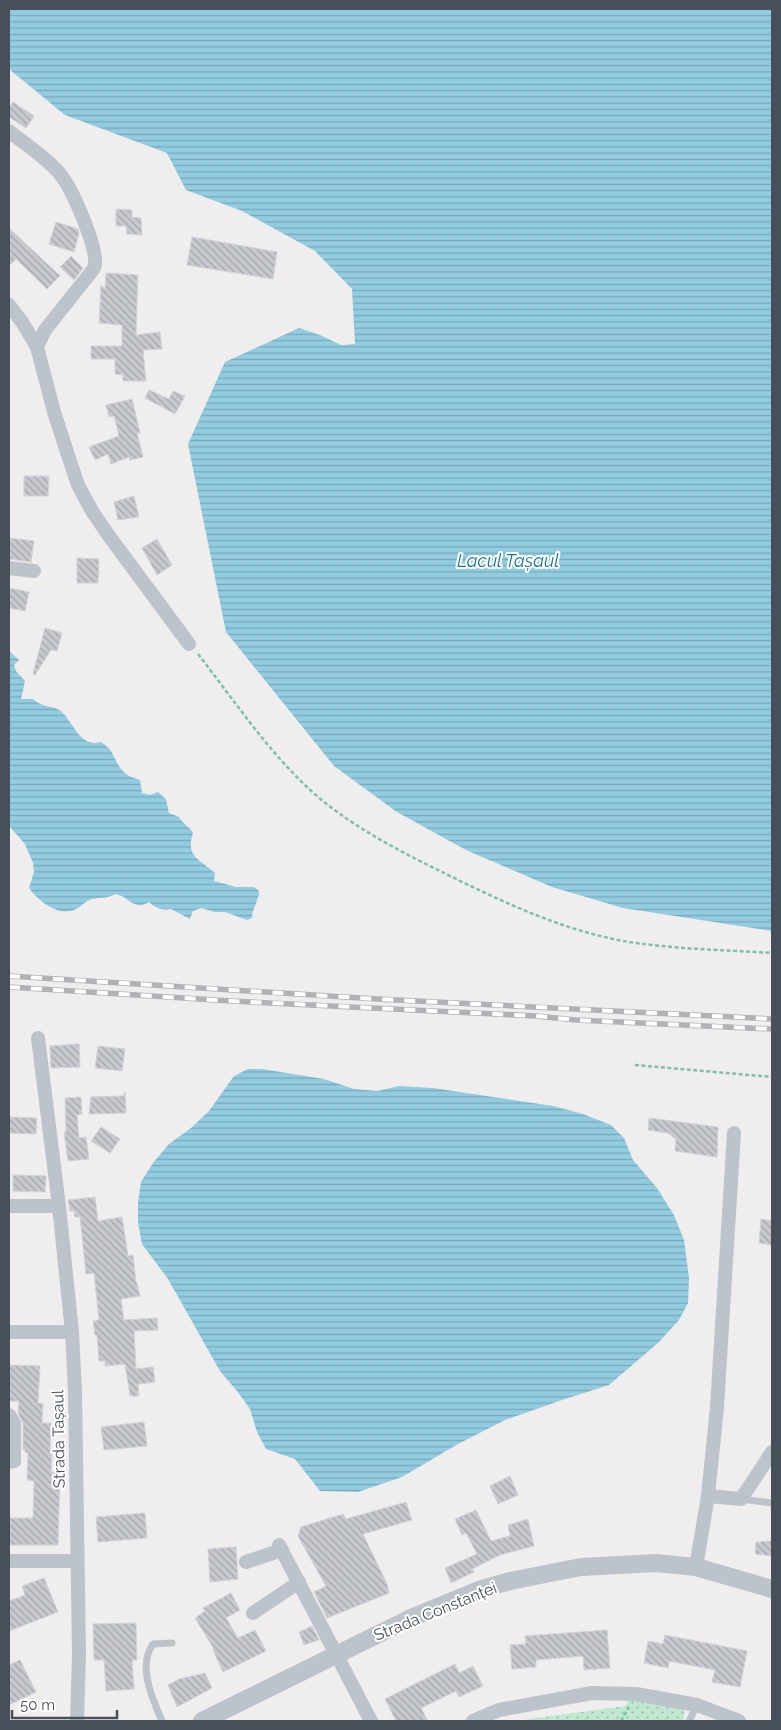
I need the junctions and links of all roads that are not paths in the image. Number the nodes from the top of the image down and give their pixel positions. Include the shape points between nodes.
1 (9, 131) edge
2 (9, 305) edge
3 (37, 347) junction
4 (9, 568) edge
5 (34, 571) dead end
6 (190, 644) road end
7 (38, 1038) dead end
8 (734, 1134) dead end
9 (9, 1206) edge
10 (58, 1206) junction
11 (9, 1332) edge
12 (72, 1332) junction
13 (9, 1415) edge
14 (772, 1452) edge
15 (9, 1462) edge
16 (708, 1496) junction
17 (740, 1499) junction
18 (772, 1503) edge
19 (9, 1561) edge
20 (77, 1561) junction
21 (246, 1562) dead end
22 (696, 1567) junction
23 (299, 1582) junction
24 (772, 1589) edge
25 (253, 1613) dead end
26 (172, 1643) dead end
27 (336, 1654) junction
28 (697, 1705) junction
29 (77, 1721) edge
30 (162, 1721) edge
31 (202, 1721) edge
32 (371, 1721) edge
33 (473, 1721) edge
34 (689, 1721) edge
35 (739, 1721) edge

1 - 3 street via 62,175 82,215 95,265
2 - 3 street
3 - 6 street via 78,485 108,536
4 - 5 street
7 - 10 street, Strada Tașaul
8 - 16 street via 717,1408
9 - 10 street
10 - 12 street, Strada Tașaul
11 - 12 street
12 - 20 street, Strada Tașaul
13 - 15 street via 14,1423 14,1461
14 - 17 street
16 - 17 street
16 - 22 street
17 - 18 lane
19 - 20 street
20 - 29 street, Strada Tașaul
21 - 23 street via 280,1548
22 - 24 street, Strada Constanței
22 - 27 street, Strada Constanței via 617,1564 581,1567 510,1581 448,1602
23 - 25 street
23 - 27 street
26 - 30 lane via 153,1644 147,1658 147,1682
27 - 31 street, Strada Constanței
27 - 32 street
28 - 33 street via 636,1694 592,1693 499,1710
28 - 34 lane
28 - 35 street

